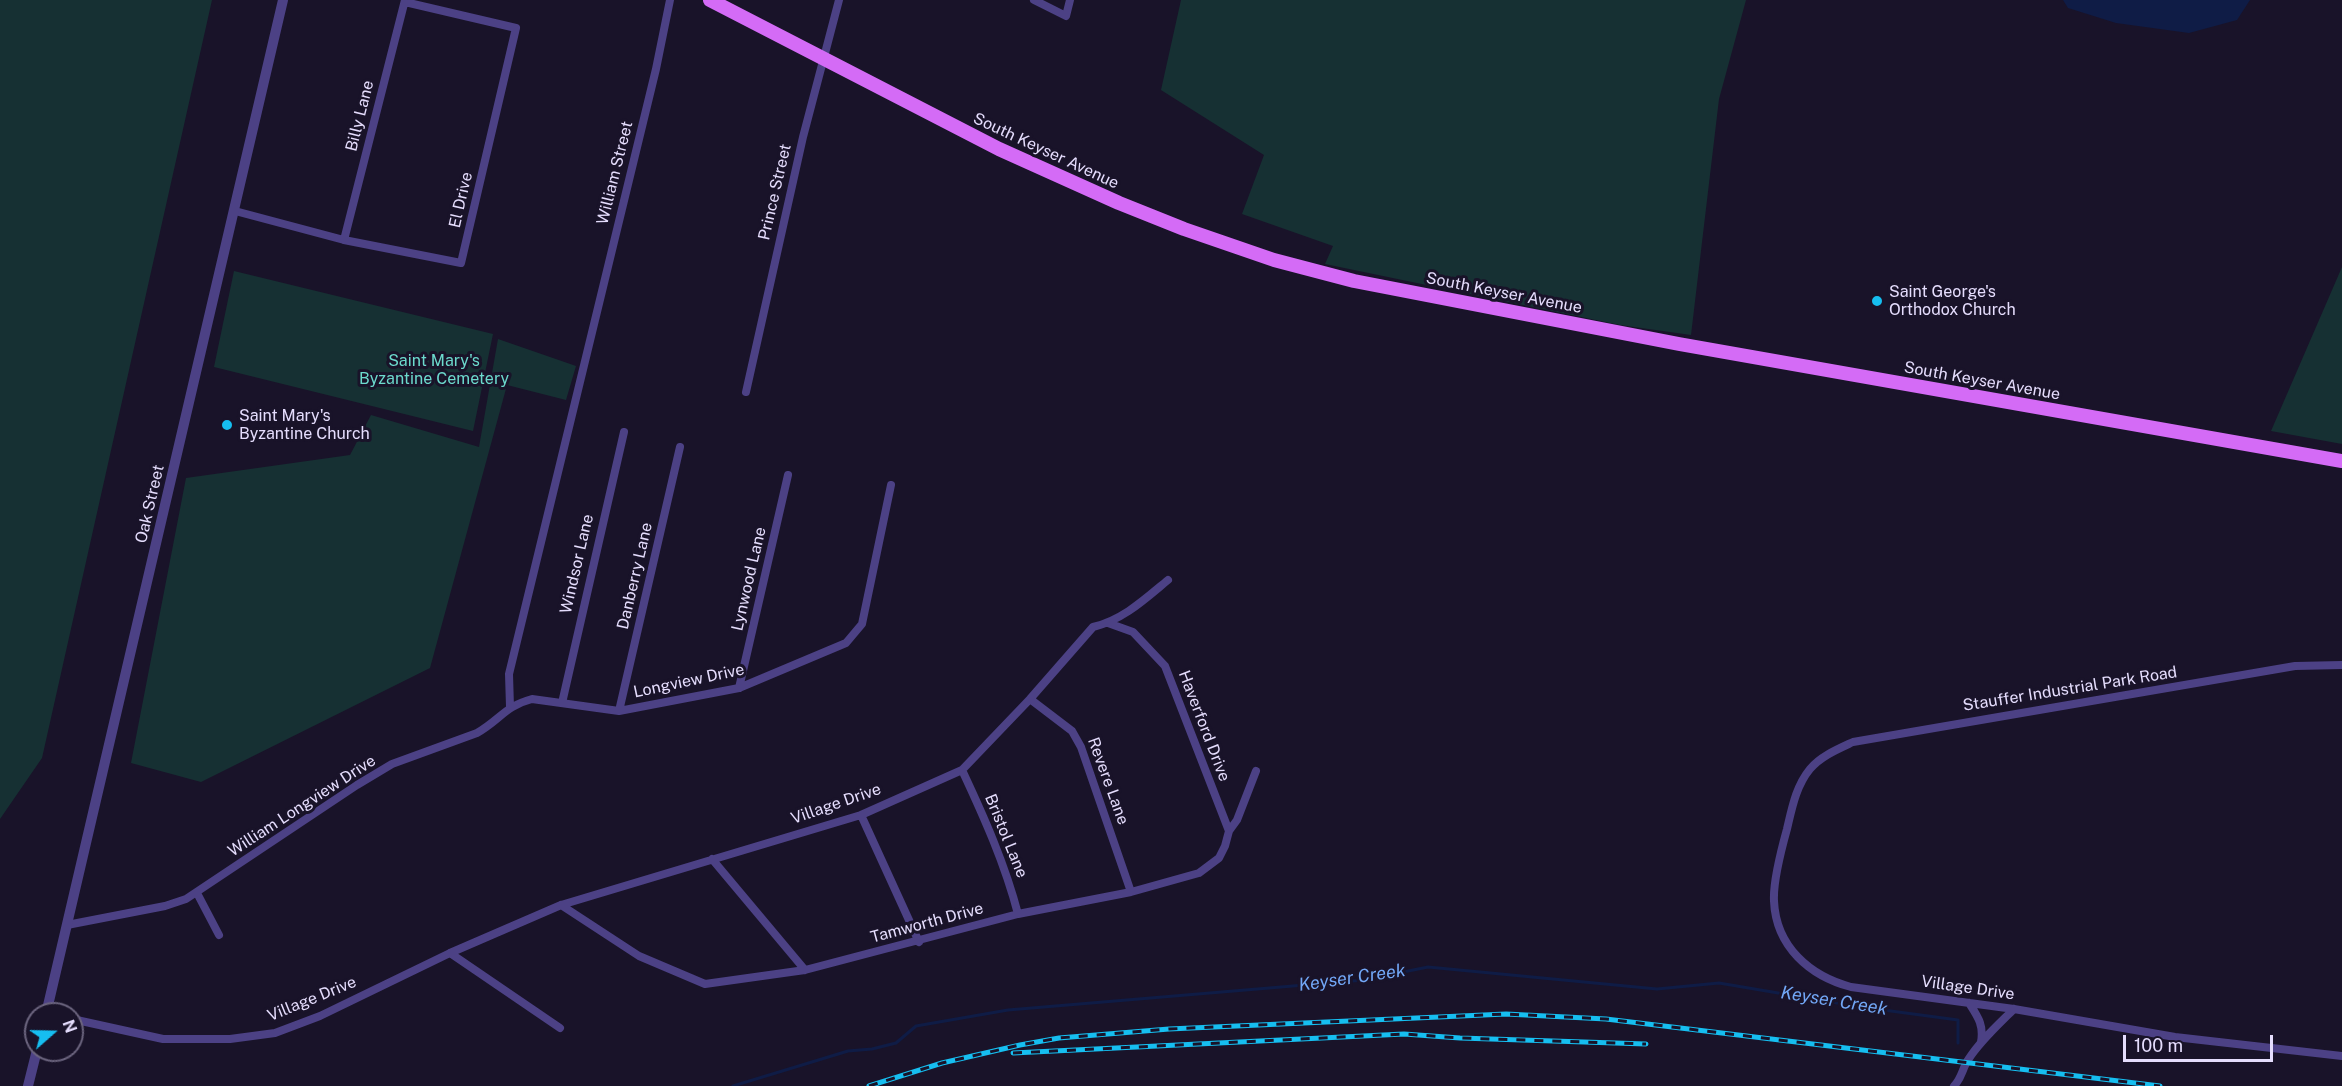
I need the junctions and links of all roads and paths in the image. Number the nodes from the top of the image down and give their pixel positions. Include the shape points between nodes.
1 (283, 0) edge
2 (670, 0) edge
3 (710, 0) edge
4 (839, 0) edge
5 (1034, 0) edge
6 (1070, 0) edge
7 (405, 1) edge
8 (825, 60) junction
9 (235, 211) junction
10 (344, 240) junction
11 (746, 392) dead end
12 (624, 432) dead end
13 (680, 447) dead end
14 (2342, 461) edge
15 (788, 475) dead end
16 (891, 485) dead end
17 (1168, 580) dead end
18 (1108, 623) junction
19 (2342, 665) edge
20 (739, 688) junction
21 (1030, 699) junction
22 (562, 703) junction
23 (510, 707) junction
24 (619, 711) junction
25 (1811, 768) joint
26 (962, 770) junction
27 (1256, 771) dead end
28 (861, 815) junction
29 (1229, 831) junction
30 (712, 859) junction
31 (1131, 892) junction
32 (197, 893) junction
33 (561, 906) junction
34 (1018, 914) junction
35 (68, 925) junction
36 (219, 935) dead end
37 (919, 942) junction
38 (450, 953) junction
39 (805, 970) junction
40 (50, 1002) edge
41 (1969, 1003) junction
42 (2014, 1009) junction
43 (84, 1022) edge
44 (560, 1028) dead end
45 (1981, 1042) junction
46 (2342, 1056) edge
47 (34, 1062) edge
48 (28, 1086) edge
49 (1954, 1086) edge

1 - 9 street, Oak Street
2 - 23 street, William Street via 509,674
3 - 8 main road, South Keyser Avenue
4 - 8 street, Prince Street
5 - 6 street via 1066,16
7 - 10 street, Billy Lane
7 - 10 street, El Drive via 516,28 461,263
8 - 11 street, Prince Street via 803,137
8 - 14 main road, South Keyser Avenue via 999,149 1097,193 1274,260 1354,281 1673,343
9 - 10 street, El Drive
9 - 35 street, Oak Street
12 - 22 street, Windsor Lane
13 - 24 street, Danberry Lane
15 - 20 street, Lynwood Lane
16 - 20 street, Longview Drive via 862,624 846,643
17 - 18 street, Village Drive via 1135,608
18 - 21 street, Village Drive via 1093,627
18 - 29 street, Haverford Drive via 1133,632 1165,666
19 - 25 street, Stauffer Industrial Park Road via 2295,666 1887,735 1853,742
20 - 24 street, Longview Drive
21 - 26 street, Village Drive
21 - 31 street, Revere Lane via 1072,731 1081,747
22 - 23 street, Longview Drive via 532,699
22 - 24 street, Longview Drive
23 - 32 street, William Longview Drive via 477,733 392,764
25 - 41 street, Village Drive via 1797,790 1774,900 1792,951 1816,974 1851,987
26 - 28 street, Village Drive
26 - 34 street, Bristol Lane via 987,822
27 - 29 street, Tamworth Drive
28 - 30 street, Village Drive
28 - 37 street
29 - 31 street, Tamworth Drive via 1219,858 1198,873
30 - 33 street, Village Drive
30 - 39 street
31 - 34 street, Tamworth Drive
32 - 35 street, William Longview Drive via 165,906
32 - 36 street
33 - 38 street, Village Drive
33 - 39 street, Tamworth Drive via 639,956 705,984
34 - 37 street, Tamworth Drive
35 - 40 street, Oak Street
37 - 39 street, Tamworth Drive
38 - 43 street, Village Drive via 320,1016 275,1033 230,1040 163,1039
38 - 44 street
41 - 42 street, Village Drive
41 - 45 street via 1981,1022
42 - 45 street
42 - 46 street, Village Drive via 2175,1036
45 - 49 street
47 - 48 street

